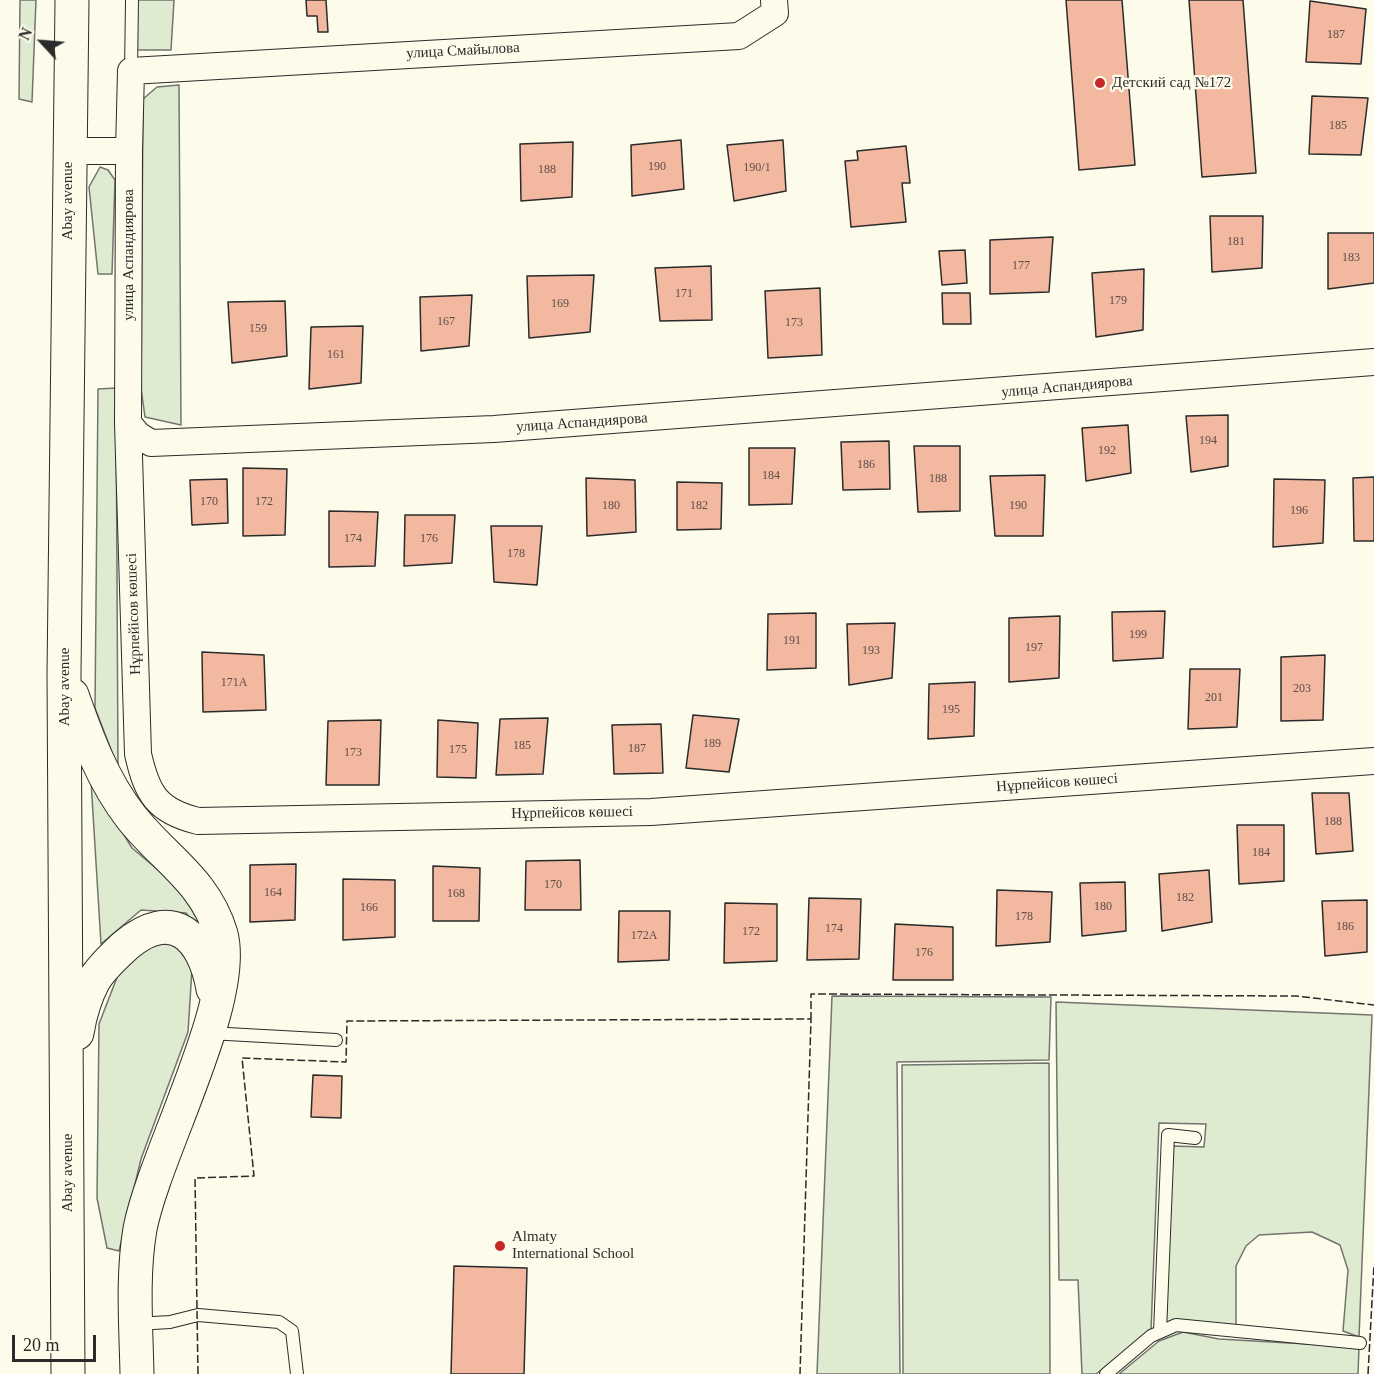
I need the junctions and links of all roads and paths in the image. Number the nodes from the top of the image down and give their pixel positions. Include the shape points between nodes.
1 (72, 0) edge
2 (132, 0) edge
3 (774, 0) edge
4 (131, 71) junction
5 (69, 151) junction
6 (129, 151) junction
7 (1374, 363) edge
8 (129, 423) junction
9 (64, 674) junction
10 (1374, 761) edge
11 (211, 1017) junction
12 (336, 1040) dead end
13 (68, 1086) junction
14 (1195, 1138) dead end
15 (136, 1324) junction
16 (1160, 1332) junction
17 (1359, 1342) dead end
18 (68, 1374) edge
19 (137, 1374) edge
20 (297, 1374) edge
21 (1106, 1374) edge

1 - 5 main road, Abay avenue
2 - 4 lane
3 - 4 street, улица Смайылова via 775,13 739,36
4 - 6 street, улица Аспандиярова
5 - 6 street
5 - 9 main road, Abay avenue
6 - 8 street, улица Аспандиярова
7 - 8 street, улица Аспандиярова via 482,430 151,443
8 - 10 street, Нұрпейісов көшесі via 138,754 143,777 158,802 175,816 198,821 651,812
9 - 11 main road via 109,784 131,817 193,879 211,906 222,937 223,971
9 - 13 main road, Abay avenue
11 - 12 lane
11 - 13 main road via 204,953 193,939 177,929 159,927 137,936 111,958 95,979 81,1011
11 - 15 main road via 141,1229
13 - 18 main road, Abay avenue
14 - 16 lane via 1168,1135
15 - 19 main road
15 - 20 lane via 198,1315 279,1322 292,1331
16 - 17 lane via 1176,1325
16 - 21 lane

